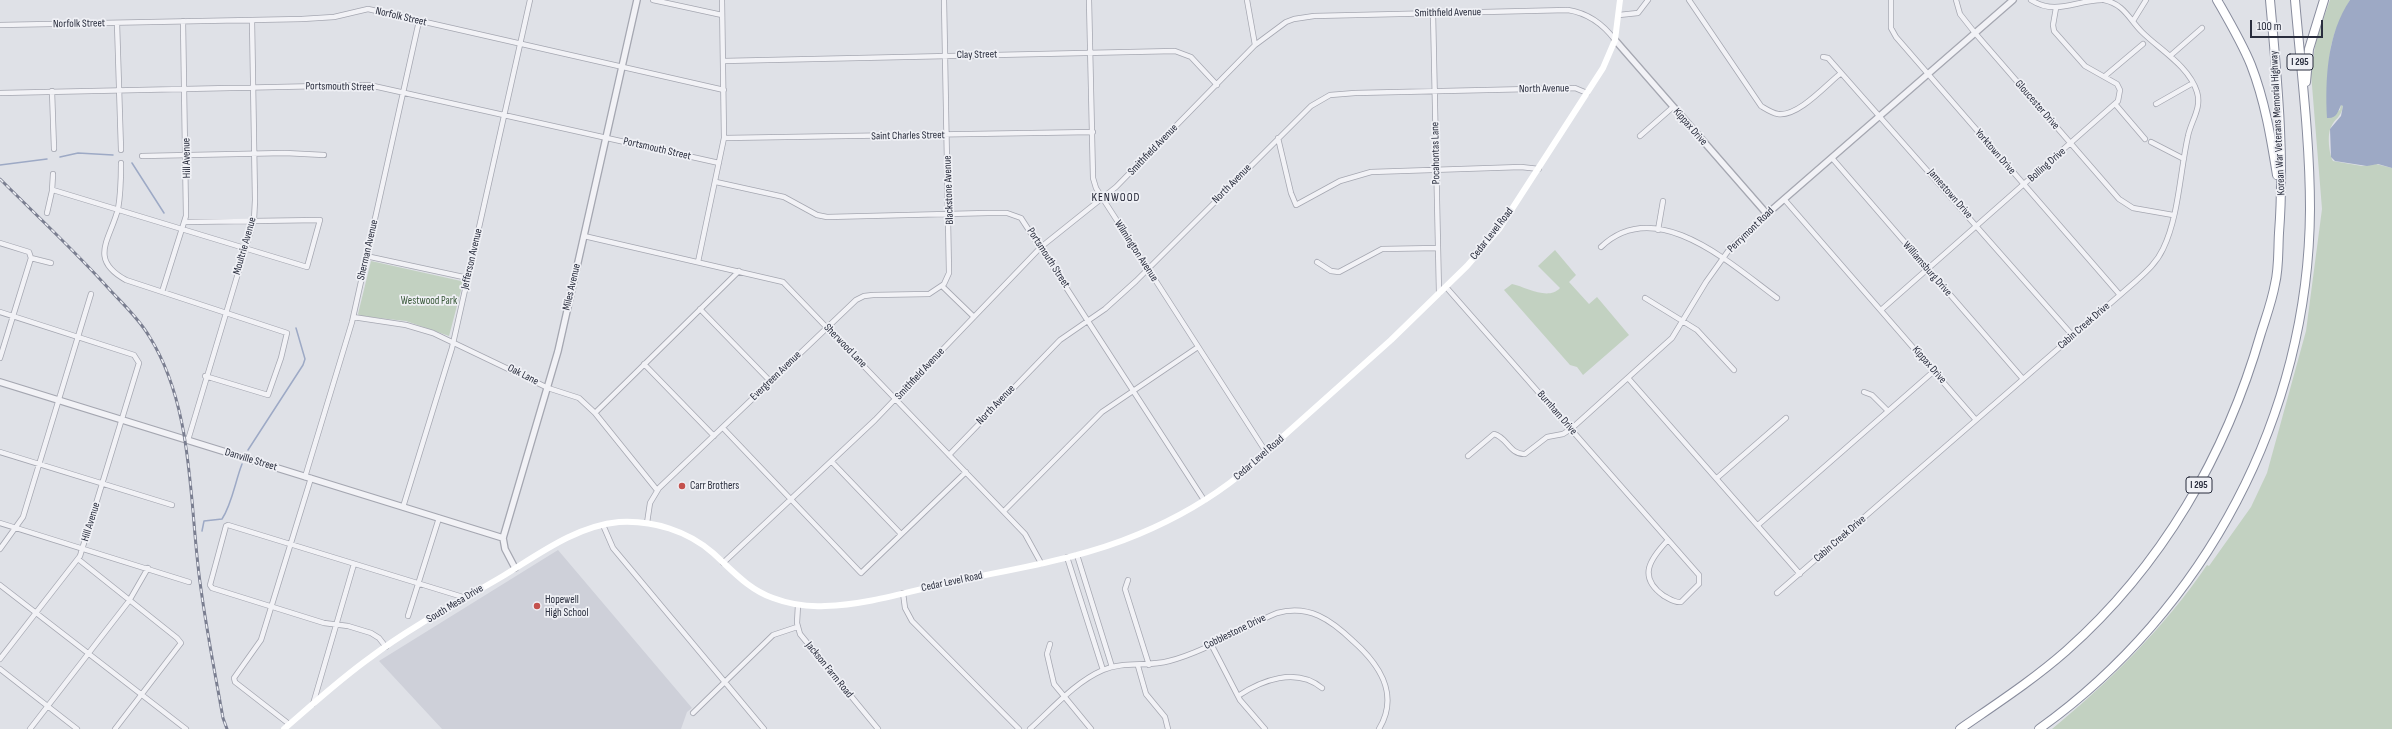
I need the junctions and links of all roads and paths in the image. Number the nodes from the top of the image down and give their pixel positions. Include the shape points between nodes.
1 (530, 0) edge
2 (637, 0) edge
3 (653, 0) edge
4 (722, 0) edge
5 (944, 0) edge
6 (1089, 0) edge
7 (1247, 0) edge
8 (1620, 0) edge
9 (1648, 0) edge
10 (1698, 0) edge
11 (1891, 0) edge
12 (1956, 0) edge
13 (2013, 0) edge
14 (2031, 0) edge
15 (2094, 0) edge
16 (2103, 0) edge
17 (2146, 0) edge
18 (2217, 0) edge
19 (2270, 0) edge
20 (2295, 0) edge
21 (2324, 0) edge
22 (1691, 2) edge
23 (2056, 8) junction
24 (1433, 13) junction
25 (1620, 15) junction
26 (722, 16) junction
27 (252, 20) junction
28 (184, 21) junction
29 (419, 21) junction
30 (2133, 21) junction
31 (117, 23) junction
32 (0, 25) edge
33 (2202, 28) dead end
34 (1975, 33) junction
35 (1615, 40) junction
36 (521, 44) junction
37 (2143, 44) dead end
38 (1256, 45) junction
39 (1091, 52) junction
40 (945, 56) junction
41 (1823, 56) dead end
42 (2170, 56) junction
43 (723, 61) junction
44 (622, 67) junction
45 (1841, 73) junction
46 (1928, 74) junction
47 (2106, 76) junction
48 (2193, 83) junction
49 (1217, 85) junction
50 (253, 87) junction
51 (186, 88) junction
52 (119, 90) junction
53 (724, 90) junction
54 (52, 91) junction
55 (403, 92) junction
56 (1435, 92) junction
57 (0, 93) edge
58 (1588, 93) junction
59 (2156, 104) dead end
60 (2116, 105) junction
61 (1673, 107) junction
62 (504, 114) junction
63 (1880, 115) junction
64 (2305, 123) junction
65 (1093, 132) junction
66 (947, 135) junction
67 (1640, 136) dead end
68 (606, 138) junction
69 (724, 138) junction
70 (1278, 138) junction
71 (2145, 139) dead end
72 (2151, 142) dead end
73 (2071, 144) junction
74 (54, 149) dead end
75 (120, 150) dead end
76 (254, 154) junction
77 (324, 155) dead end
78 (142, 156) dead end
79 (186, 156) junction
80 (1832, 158) junction
81 (2184, 160) junction
82 (121, 163) dead end
83 (719, 163) junction
84 (1437, 169) junction
85 (1538, 169) junction
86 (53, 174) dead end
87 (716, 182) junction
88 (2024, 184) junction
89 (53, 190) junction
90 (1102, 198) junction
91 (1784, 199) junction
92 (2282, 200) junction
93 (1663, 201) dead end
94 (118, 209) junction
95 (47, 213) dead end
96 (949, 214) junction
97 (1767, 214) junction
98 (2173, 215) junction
99 (254, 220) junction
100 (184, 222) junction
101 (1977, 226) junction
102 (182, 229) junction
103 (1658, 230) junction
104 (584, 236) junction
105 (0, 242) edge
106 (1041, 247) junction
107 (1601, 247) dead end
108 (246, 248) junction
109 (1438, 248) junction
110 (366, 256) junction
111 (31, 258) junction
112 (1723, 258) junction
113 (698, 262) junction
114 (1317, 262) dead end
115 (51, 263) dead end
116 (1148, 269) junction
117 (1927, 269) junction
118 (739, 271) junction
119 (468, 278) junction
120 (942, 286) junction
121 (1446, 287) junction
122 (162, 292) junction
123 (1439, 293) junction
124 (91, 294) dead end
125 (2120, 295) junction
126 (1645, 298) dead end
127 (1777, 298) dead end
128 (1879, 308) junction
129 (700, 309) junction
130 (0, 312) edge
131 (226, 312) junction
132 (13, 316) junction
133 (974, 316) junction
134 (353, 317) junction
135 (1088, 320) junction
136 (1684, 320) junction
137 (828, 327) junction
138 (2073, 336) junction
139 (78, 337) junction
140 (453, 342) junction
141 (1198, 347) junction
142 (0, 358) edge
143 (644, 364) junction
144 (1734, 370) dead end
145 (1934, 371) junction
146 (205, 376) junction
147 (1628, 378) junction
148 (2023, 379) junction
149 (0, 382) edge
150 (771, 382) junction
151 (548, 388) junction
152 (1132, 390) junction
153 (1864, 392) dead end
154 (896, 398) junction
155 (59, 400) junction
156 (1888, 410) junction
157 (595, 413) junction
158 (1786, 418) dead end
159 (122, 420) junction
160 (1976, 420) junction
161 (723, 428) junction
162 (1571, 429) junction
163 (714, 436) junction
164 (188, 440) junction
165 (0, 452) edge
166 (1266, 452) junction
167 (949, 455) junction
168 (1468, 456) dead end
169 (832, 462) junction
170 (39, 463) junction
171 (966, 472) junction
172 (308, 477) junction
173 (1717, 478) junction
174 (102, 484) junction
175 (657, 490) junction
176 (792, 500) junction
177 (1204, 500) junction
178 (172, 505) dead end
179 (403, 507) junction
180 (1004, 511) junction
181 (439, 518) junction
182 (0, 523) edge
183 (647, 523) junction
184 (603, 525) junction
185 (1758, 525) junction
186 (17, 527) junction
187 (901, 534) junction
188 (503, 538) junction
189 (1668, 540) junction
190 (290, 544) junction
191 (83, 548) junction
192 (0, 549) edge
193 (1077, 555) junction
194 (1067, 557) junction
195 (78, 558) junction
196 (723, 563) junction
197 (1042, 563) junction
198 (354, 564) junction
199 (148, 568) junction
200 (515, 568) junction
201 (1800, 574) junction
202 (1128, 580) dead end
203 (189, 582) dead end
204 (417, 583) junction
205 (0, 585) edge
206 (903, 593) junction
207 (1777, 593) dead end
208 (466, 598) junction
209 (129, 601) junction
210 (798, 605) junction
211 (271, 606) junction
212 (36, 612) junction
213 (408, 616) dead end
214 (336, 624) junction
215 (797, 627) junction
216 (1050, 644) dead end
217 (1211, 644) junction
218 (386, 647) junction
219 (89, 653) junction
220 (0, 659) edge
221 (1149, 665) junction
222 (1138, 666) junction
223 (1112, 667) junction
224 (0, 669) edge
225 (1103, 670) junction
226 (724, 682) junction
227 (1322, 688) dead end
228 (141, 694) junction
229 (1238, 696) junction
230 (1064, 698) junction
231 (312, 705) junction
232 (48, 706) junction
233 (693, 713) dead end
234 (289, 724) junction
235 (30, 729) edge
236 (77, 729) edge
237 (114, 729) edge
238 (186, 729) edge
239 (284, 729) edge
240 (764, 729) edge
241 (878, 729) edge
242 (1019, 729) edge
243 (1030, 729) edge
244 (1090, 729) edge
245 (1168, 729) edge
246 (1265, 729) edge
247 (1379, 729) edge
248 (1960, 729) edge
249 (2039, 729) edge

1 - 36 street, Jefferson Avenue
2 - 44 street, Miles Avenue
3 - 26 street
4 - 26 street
5 - 40 street, Blackstone Avenue
6 - 39 street, Wilmington Avenue
7 - 38 street
8 - 25 main road, Cedar Level Road
9 - 25 street via 1638,13
10 - 22 street
11 - 46 street, Yorktown Drive via 1891,28
12 - 34 street, Gloucester Drive via 1960,14
13 - 34 street, Perrymont Road
14 - 23 street, Cabin Creek Drive via 2042,6
15 - 16 street, Cabin Creek Drive
15 - 23 street, Cabin Creek Drive
16 - 30 street, Cabin Creek Drive via 2119,6
17 - 30 street
18 - 92 highway via 2244,49 2257,83 2266,114
19 - 92 highway, Korean War Veterans Memorial Highway / I 295 via 2281,146
20 - 64 highway, I 295
21 - 64 highway via 2309,50
22 - 45 street via 1761,106 1769,111 1787,114 1798,109
23 - 47 street via 2054,31 2079,61
24 - 35 street, Smithfield Avenue via 1575,11 1596,22
24 - 38 street, Smithfield Avenue via 1304,17 1281,25
24 - 56 street, Pocahontas Lane
25 - 35 main road, Cedar Level Road
26 - 43 street
27 - 28 street, Norfolk Street
27 - 29 street, Norfolk Street via 322,18 368,9
27 - 50 street, Moultrie Avenue
28 - 31 street, Norfolk Street
28 - 51 street, Hill Avenue
29 - 36 street, Norfolk Street
29 - 55 street, Sherman Avenue
30 - 42 street, Cabin Creek Drive
31 - 32 street, Norfolk Street
31 - 52 street
33 - 42 street
34 - 46 street, Perrymont Road
34 - 73 street, Gloucester Drive
35 - 58 main road, Cedar Level Road
35 - 61 street, Kippax Drive
36 - 44 street, Norfolk Street
36 - 62 street, Jefferson Avenue
37 - 47 street
38 - 49 street, Smithfield Avenue
39 - 40 street, Clay Street
39 - 49 street, Clay Street via 1180,51 1191,57
39 - 65 street, Wilmington Avenue
40 - 43 street, Clay Street
40 - 66 street, Blackstone Avenue
41 - 45 street, Jamestown Drive
42 - 48 street, Cabin Creek Drive
43 - 53 street
44 - 53 street, Norfolk Street
44 - 68 street, Miles Avenue
45 - 63 street, Jamestown Drive
46 - 63 street, Perrymont Road
46 - 88 street, Yorktown Drive
47 - 60 street via 2119,86 2120,97
48 - 59 street
48 - 81 street, Cabin Creek Drive via 2198,98 2197,109 2188,135
49 - 90 street, Smithfield Avenue
50 - 51 street, Portsmouth Street
50 - 55 street, Portsmouth Street via 364,85
50 - 76 street, Moultrie Avenue
51 - 52 street, Portsmouth Street
51 - 79 street, Hill Avenue
52 - 54 street, Portsmouth Street
52 - 75 street
53 - 69 street
54 - 57 street, Portsmouth Street
54 - 74 street
55 - 62 street, Portsmouth Street
55 - 110 street, Sherman Avenue
56 - 58 street, North Avenue via 1574,88
56 - 70 street, North Avenue via 1330,95 1311,106
56 - 84 street, Pocahontas Lane
58 - 85 main road, Cedar Level Road
60 - 71 street
60 - 73 street, Bolling Drive
61 - 67 street
61 - 97 street, Kippax Drive
62 - 68 street, Portsmouth Street
62 - 119 street, Jefferson Avenue
63 - 80 street, Perrymont Road
63 - 101 street, Jamestown Drive
64 - 249 highway, I 295 via 2310,208 2308,252 2300,316 2280,400 2254,466 2218,536 2166,610 2110,670
65 - 66 street, Saint Charles Street
65 - 90 street, Wilmington Avenue via 1094,182
66 - 69 street, Saint Charles Street
66 - 96 street, Blackstone Avenue
68 - 83 street, Portsmouth Street
68 - 104 street, Miles Avenue
69 - 83 street
70 - 84 street via 1294,204 1299,205 1334,184 1362,173
70 - 116 street, North Avenue
72 - 81 street
73 - 88 street, Bolling Drive
73 - 98 street, Gloucester Drive via 2122,202 2133,208
76 - 77 street
76 - 79 street
76 - 99 street, Moultrie Avenue
78 - 79 street
79 - 100 street, Hill Avenue
80 - 91 street, Perrymont Road
80 - 117 street, Williamsburg Drive
81 - 98 street, Cabin Creek Drive
82 - 94 street
83 - 87 street
84 - 85 street
84 - 109 street, Pocahontas Lane
85 - 121 main road, Cedar Level Road via 1499,229
86 - 89 street
87 - 96 street, Portsmouth Street via 784,197 817,215 827,217
87 - 113 street
88 - 101 street, Bolling Drive
88 - 125 street, Yorktown Drive
89 - 94 street
89 - 95 street
90 - 106 street, Smithfield Avenue
90 - 116 street, Wilmington Avenue
91 - 97 street, Perrymont Road
91 - 128 street, Kippax Drive
92 - 248 highway, Korean War Veterans Memorial Highway / I 295 via 2276,283 2250,370 2220,447 2185,511 2142,570 2084,634 2033,678
93 - 103 street
94 - 102 street
94 - 122 street via 104,250 104,261 109,269 126,280
96 - 106 street, Portsmouth Street via 1012,214 1025,222
96 - 120 street, Blackstone Avenue via 950,273
97 - 112 street, Perrymont Road via 1738,239
98 - 125 street, Cabin Creek Drive via 2167,240 2157,259
99 - 100 street
99 - 108 street, Moultrie Avenue
99 - 108 street via 320,220 307,267
100 - 102 street, Hill Avenue
101 - 117 street, Bolling Drive
101 - 138 street, Jamestown Drive
102 - 108 street
102 - 122 street, Hill Avenue
103 - 107 street via 1629,230 1615,235
103 - 112 street via 1696,240
104 - 113 street, Sherwood Lane
104 - 151 street, Miles Avenue
105 - 111 street via 29,252
106 - 133 street, Smithfield Avenue
106 - 135 street, Portsmouth Street
108 - 131 street, Moultrie Avenue
109 - 114 street via 1388,248 1362,258 1339,272 1331,272
109 - 123 street, Pocahontas Lane
110 - 119 street
110 - 134 street, Sherman Avenue
111 - 115 street
111 - 132 street
112 - 127 street
112 - 136 street, Perrymont Road
113 - 118 street, Sherwood Lane
116 - 135 street, North Avenue via 1116,300
116 - 141 street, Wilmington Avenue
117 - 128 street, Bolling Drive
117 - 148 street, Williamsburg Drive
118 - 129 street
118 - 137 street, Sherwood Lane via 783,282
119 - 140 street, Jefferson Avenue
120 - 133 street
120 - 137 street, Evergreen Avenue via 929,294 864,296 856,300
121 - 123 main road, Cedar Level Road
121 - 162 street, Burnham Drive
122 - 131 street
123 - 166 main road, Cedar Level Road
124 - 139 street
125 - 138 street, Cabin Creek Drive
126 - 136 street
128 - 145 street, Kippax Drive
129 - 143 street
129 - 150 street
130 - 132 street
131 - 146 street, Moultrie Avenue
131 - 146 street via 287,333 281,358 268,395
132 - 139 street
132 - 142 street
133 - 154 street, Smithfield Avenue
134 - 140 street, Oak Lane via 406,325
134 - 172 street, Sherman Avenue
135 - 152 street, Portsmouth Street
135 - 167 street, North Avenue via 1060,340
136 - 144 street via 1704,336
136 - 147 street, Perrymont Road via 1662,349
137 - 150 street, Evergreen Avenue
137 - 154 street, Sherwood Lane
138 - 148 street, Cabin Creek Drive
139 - 155 street
139 - 159 street, Hill Avenue via 134,355 139,363
140 - 151 street, Oak Lane
140 - 179 street, Jefferson Avenue
141 - 152 street
141 - 166 street, Wilmington Avenue
143 - 157 street
143 - 163 street
145 - 156 street
145 - 160 street, Kippax Drive
146 - 164 street, Moultrie Avenue
147 - 162 street, Perrymont Road
147 - 173 street
148 - 160 street, Cabin Creek Drive
149 - 155 street, Danville Street
150 - 161 street, Evergreen Avenue
151 - 157 street, Oak Lane via 579,398
151 - 188 street, Miles Avenue
152 - 177 street, Portsmouth Street
152 - 180 street via 1102,412
153 - 156 street via 1872,395
154 - 167 street, Sherwood Lane
154 - 169 street, Smithfield Avenue
155 - 159 street, Danville Street
155 - 170 street
156 - 185 street
157 - 175 street, Oak Lane
158 - 173 street
159 - 164 street, Danville Street
159 - 174 street, Hill Avenue
160 - 201 street, Cabin Creek Drive
161 - 163 street, Evergreen Avenue
161 - 176 street
162 - 168 street, Perrymont Road via 1563,434 1547,436 1525,454 1513,450 1494,434
162 - 189 street, Burnham Drive
163 - 175 street, Evergreen Avenue
164 - 172 street, Danville Street
165 - 170 street
166 - 177 main road, Cedar Level Road via 1232,481
167 - 171 street, Sherwood Lane
169 - 176 street, Smithfield Avenue
169 - 187 street
170 - 174 street
170 - 186 street via 23,517
171 - 180 street, Sherwood Lane
171 - 187 street
172 - 179 street, Danville Street
172 - 190 street, Sherman Avenue
173 - 185 street
174 - 178 street
174 - 191 street, Hill Avenue
175 - 183 street, Evergreen Avenue via 650,503
176 - 187 street via 861,573
176 - 196 street, Smithfield Avenue
177 - 193 main road, Cedar Level Road via 1137,535
179 - 181 street, Danville Street
180 - 197 street, Sherwood Lane via 1029,538
181 - 188 street, Danville Street
181 - 204 street
182 - 186 street
183 - 184 main road, South Mesa Drive via 624,522
183 - 196 main road via 692,538
184 - 200 main road, South Mesa Drive via 572,536
184 - 226 street via 613,548
185 - 201 street
186 - 191 street
186 - 192 street
188 - 200 street via 505,550
189 - 189 street, Burnham Drive via 1701,578 1699,584 1681,602 1675,602 1659,592 1650,579 1650,562
190 - 198 street
190 - 211 street, Sherman Avenue
190 - 211 street via 228,525 215,560 211,587
191 - 195 street, Hill Avenue
191 - 199 street
193 - 194 main road, Cedar Level Road
193 - 223 street
194 - 197 main road, Cedar Level Road
194 - 225 street
195 - 209 street
195 - 212 street, Hill Avenue
196 - 210 main road, Cedar Level Road via 756,590
197 - 206 main road, Cedar Level Road
198 - 204 street
198 - 214 street
199 - 203 street
199 - 209 street
200 - 208 main road, South Mesa Drive
201 - 207 street, Cabin Creek Drive
202 - 221 street via 1125,589
204 - 208 street
204 - 213 street
205 - 212 street
206 - 210 main road, Cedar Level Road via 837,605
206 - 242 street via 905,608 912,621
208 - 218 main road, South Mesa Drive
209 - 219 street
209 - 228 street via 181,643
210 - 215 street
211 - 214 street via 324,623
211 - 234 street, Sherman Avenue via 258,646 234,680
212 - 219 street
212 - 220 street, Hill Avenue
214 - 218 street via 371,633
214 - 231 street
215 - 226 street via 773,635
215 - 241 street, Jackson Farm Road via 807,644
216 - 230 street via 1047,654 1054,684
217 - 221 street, Cobblestone Drive via 1180,658
217 - 229 street
217 - 247 street, Cobblestone Drive via 1283,611 1308,611 1323,617 1365,651 1381,672 1387,704
218 - 231 main road, South Mesa Drive
219 - 228 street
219 - 232 street
221 - 222 street, Cobblestone Drive
222 - 223 street, Cobblestone Drive
222 - 245 street via 1146,694 1165,717
223 - 225 street, Cobblestone Drive
224 - 232 street
225 - 230 street, Cobblestone Drive via 1087,679
226 - 233 street
226 - 240 street
227 - 229 street via 1307,679 1281,678 1263,682
228 - 237 street
228 - 238 street
229 - 246 street
230 - 243 street, Cobblestone Drive
230 - 244 street
231 - 234 main road, South Mesa Drive
232 - 235 street
232 - 236 street
234 - 239 main road, South Mesa Drive

